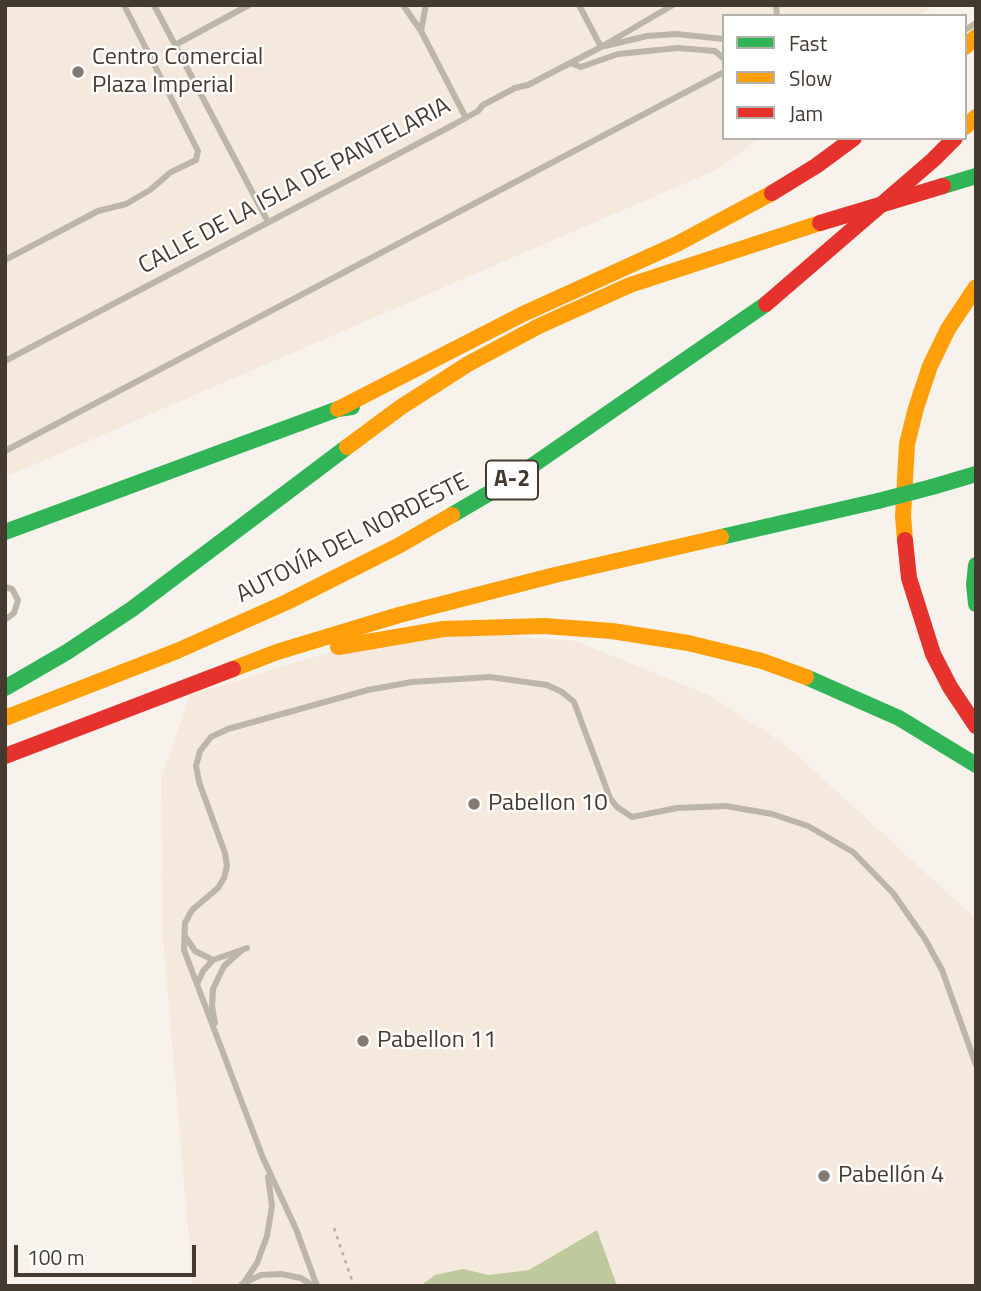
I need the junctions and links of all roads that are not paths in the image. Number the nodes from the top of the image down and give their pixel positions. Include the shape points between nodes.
1 (124, 5) edge
2 (154, 5) edge
3 (249, 5) edge
4 (426, 5) edge
5 (579, 5) edge
6 (673, 5) edge
7 (404, 6) edge
8 (421, 31) junction
9 (722, 38) edge
10 (175, 45) junction
11 (601, 47) junction
12 (722, 58) edge
13 (570, 63) junction
14 (722, 73) edge
15 (466, 118) junction
16 (851, 140) edge
17 (953, 140) edge
18 (976, 176) edge
19 (268, 222) junction
20 (5, 260) edge
21 (976, 287) edge
22 (5, 361) edge
23 (468, 364) junction
24 (338, 409) junction
25 (5, 451) edge
26 (976, 474) edge
27 (5, 532) edge
28 (976, 565) edge
29 (5, 587) edge
30 (976, 604) edge
31 (5, 620) edge
32 (5, 688) edge
33 (141, 706) junction
34 (5, 718) edge
35 (976, 726) edge
36 (5, 756) edge
37 (976, 765) edge
38 (184, 935) junction
39 (213, 960) junction
40 (197, 984) junction
41 (219, 1042) junction
42 (976, 1065) edge
43 (263, 1158) junction
44 (242, 1285) edge
45 (315, 1286) edge

1 - 20 lane via 198,151 196,160 126,204 98,211
2 - 10 lane
3 - 10 lane
4 - 8 lane
5 - 11 lane
6 - 11 lane
7 - 8 lane
8 - 15 lane
9 - 11 lane via 647,36
10 - 19 lane
11 - 13 lane, CALLE DE LA ISLA DE PANTELARIA
12 - 13 lane via 715,51 678,48 618,54 581,68
13 - 15 lane, CALLE DE LA ISLA DE PANTELARIA via 507,92
14 - 25 lane
15 - 19 lane, CALLE DE LA ISLA DE PANTELARIA
16 - 24 main road via 750,206
17 - 34 main road, AUTOVÍA DEL NORDESTE / A-2 via 756,313 510,481 398,546 287,602
18 - 23 main road, bridge via 631,285
19 - 22 lane, CALLE DE LA ISLA DE PANTELARIA
21 - 35 main road via 948,329 916,408 908,444 903,516 909,578 919,614 933,654
23 - 24 main road
23 - 32 main road via 401,407 132,609
24 - 27 main road
26 - 33 main road, bridge via 399,615 277,652
28 - 30 main road
29 - 31 lane via 12,589 18,600 14,613
33 - 36 main road
33 - 37 main road via 180,698 320,651 443,629 544,626 688,643 762,661 899,718
38 - 39 lane via 195,951
38 - 40 lane via 184,950
38 - 42 lane via 192,910 218,888 227,866 196,766 211,737 368,690 454,678 525,681 547,685 574,702 611,798 632,817 677,808 726,806 808,826 853,852 892,893 925,939 942,970
39 - 40 lane
39 - 41 lane via 244,949 224,966 213,989
40 - 41 lane
41 - 43 lane
43 - 44 lane via 270,1182 267,1236
43 - 45 lane via 292,1220
44 - 45 lane via 261,1275 282,1274

